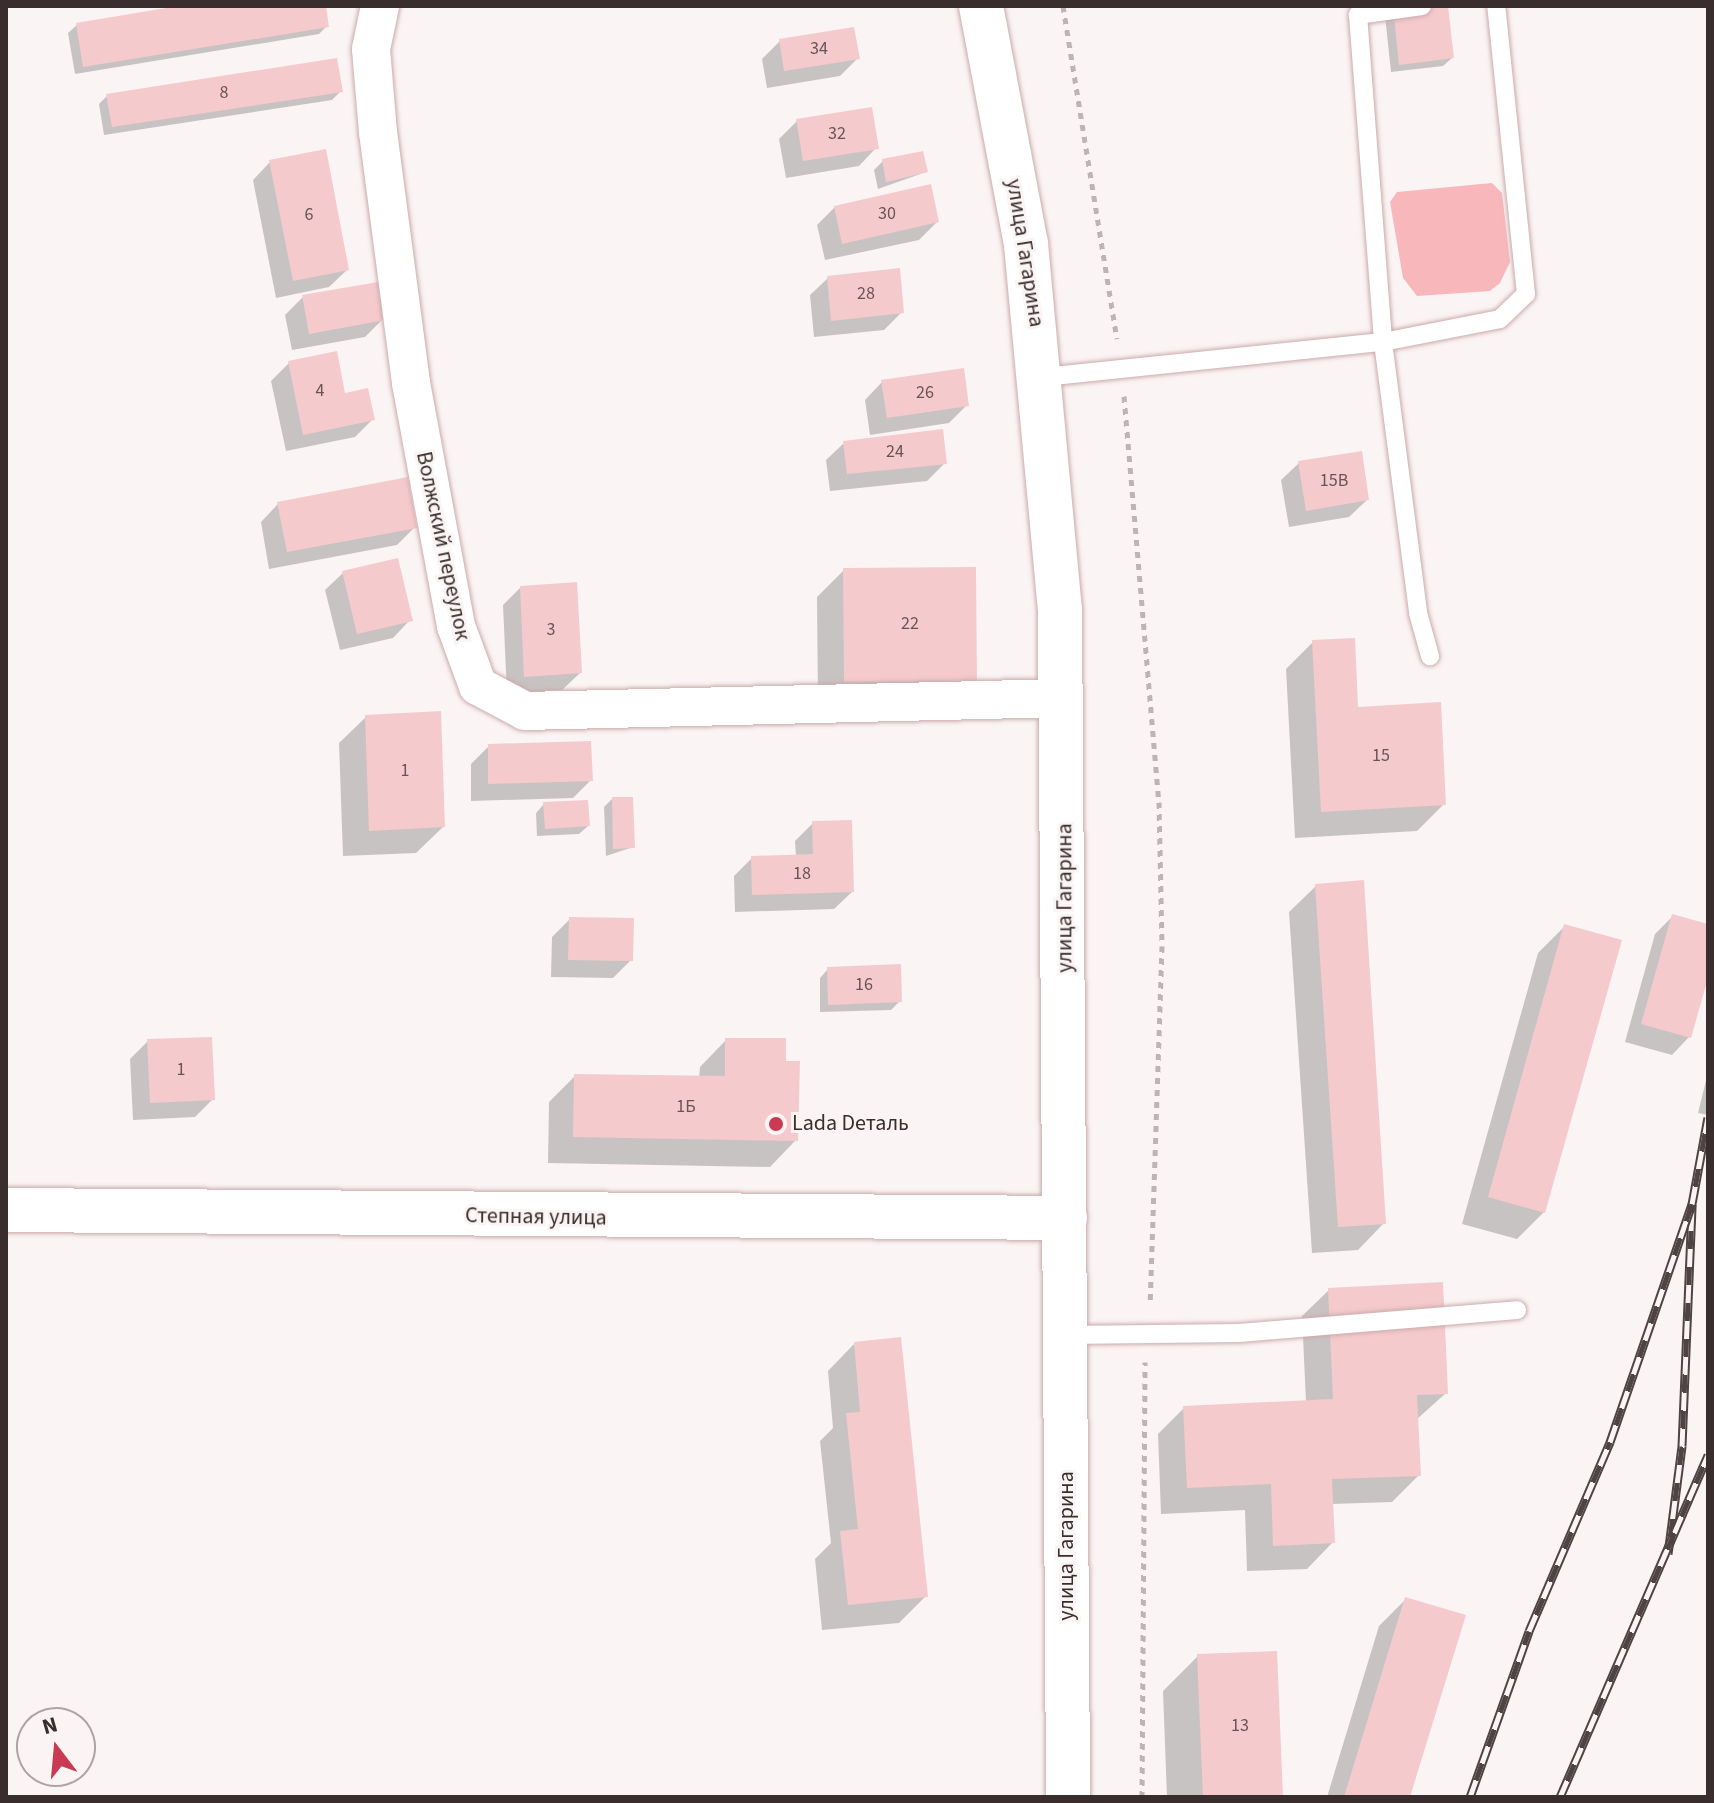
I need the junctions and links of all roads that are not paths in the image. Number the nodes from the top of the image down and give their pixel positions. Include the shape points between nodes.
1 (380, 6) edge
2 (981, 6) edge
3 (1422, 6) edge
4 (1496, 6) edge
5 (1383, 342) junction
6 (1043, 377) junction
7 (1430, 656) dead end
8 (1064, 698) junction
9 (6, 1210) edge
10 (1065, 1218) junction
11 (1517, 1310) dead end
12 (1066, 1335) junction
13 (1068, 1797) edge

1 - 8 street, Волжский переулок via 371,49 411,383 456,626 478,686 525,711
2 - 6 street, улица Гагарина
3 - 5 lane via 1358,15
4 - 5 lane via 1526,294 1500,319
5 - 6 lane
5 - 7 lane via 1418,613
6 - 8 street, улица Гагарина
8 - 10 street, улица Гагарина
9 - 10 street, Степная улица
10 - 12 street, улица Гагарина
11 - 12 lane
12 - 13 street, улица Гагарина

